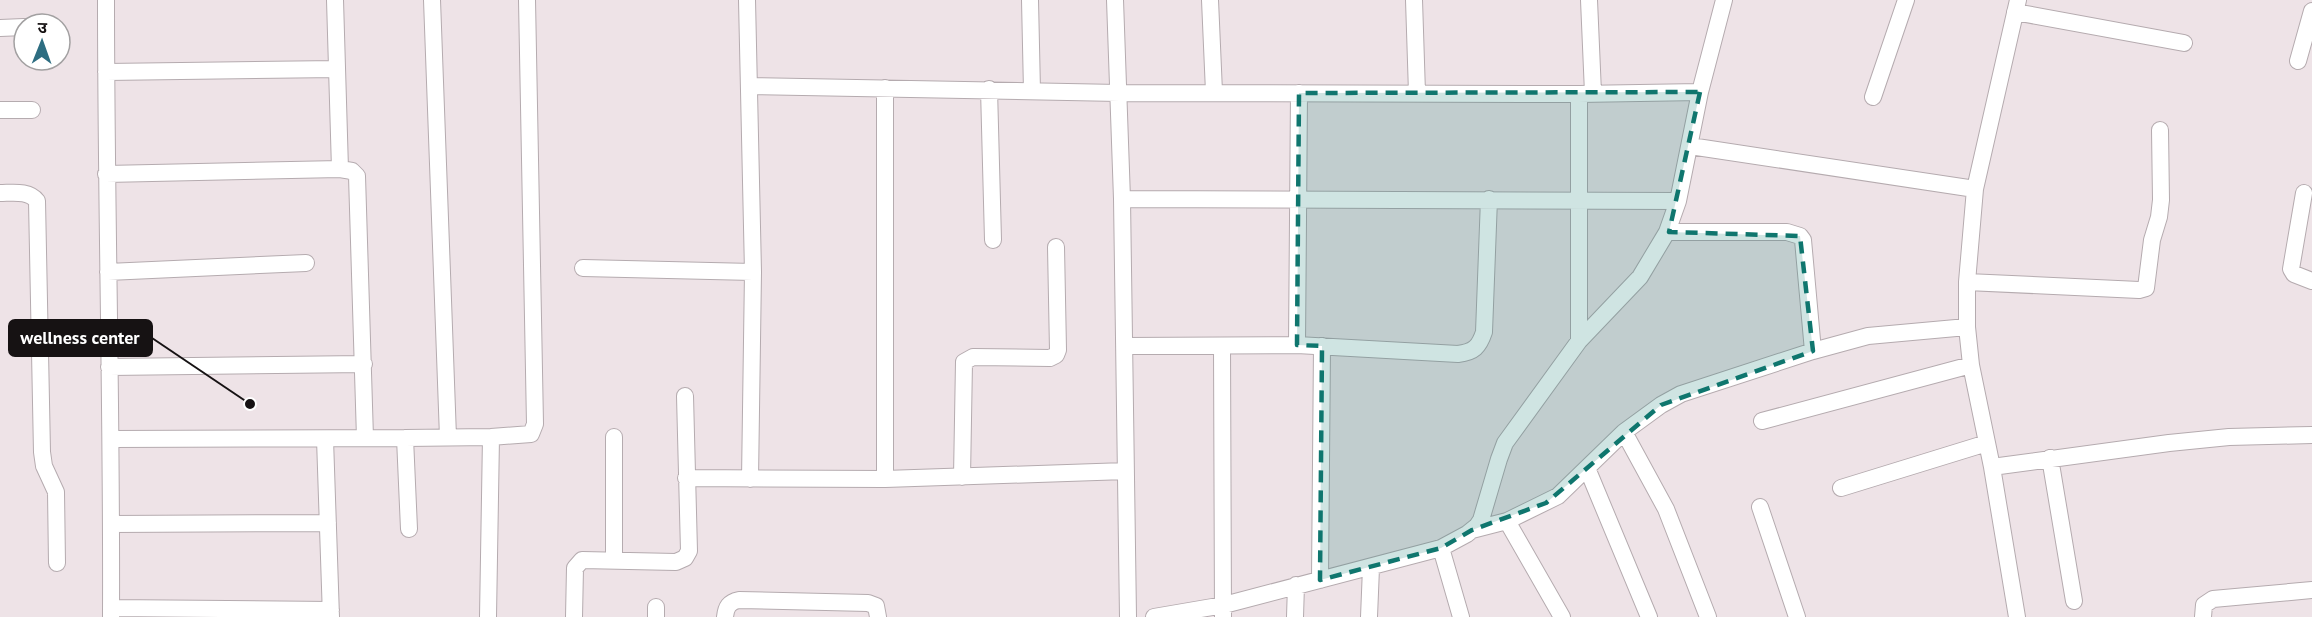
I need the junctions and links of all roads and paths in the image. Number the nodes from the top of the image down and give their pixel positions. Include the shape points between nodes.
1 (106, 0) edge
2 (334, 0) edge
3 (432, 0) edge
4 (527, 0) edge
5 (747, 0) edge
6 (1030, 0) edge
7 (1114, 0) edge
8 (1210, 0) edge
9 (1414, 0) edge
10 (1589, 0) edge
11 (1724, 0) edge
12 (1906, 0) edge
13 (2016, 6) edge
14 (2312, 11) edge
15 (2184, 43) dead end
16 (2298, 61) dead end
17 (337, 69) junction
18 (106, 72) junction
19 (749, 86) junction
20 (885, 88) junction
21 (989, 90) junction
22 (1032, 91) junction
23 (1214, 92) junction
24 (1700, 92) junction
25 (1119, 93) junction
26 (1299, 93) junction
27 (1417, 93) junction
28 (1586, 93) junction
29 (1873, 97) dead end
30 (0, 110) edge
31 (32, 110) dead end
32 (2160, 129) dead end
33 (1690, 146) junction
34 (340, 169) junction
35 (106, 174) junction
36 (1975, 189) junction
37 (0, 193) edge
38 (2304, 193) dead end
39 (1122, 199) junction
40 (1299, 199) junction
41 (1489, 199) junction
42 (1579, 200) junction
43 (1678, 201) junction
44 (1667, 232) junction
45 (993, 240) dead end
46 (1056, 247) dead end
47 (306, 263) dead end
48 (583, 268) dead end
49 (108, 272) junction
50 (753, 272) junction
51 (2312, 281) edge
52 (1967, 282) junction
53 (1967, 327) junction
54 (1579, 341) junction
55 (1297, 345) junction
56 (1125, 346) junction
57 (1222, 346) junction
58 (1322, 346) junction
59 (1813, 351) junction
60 (364, 364) junction
61 (1971, 365) junction
62 (110, 367) junction
63 (686, 396) dead end
64 (1762, 421) dead end
65 (1624, 432) junction
66 (2312, 435) edge
67 (448, 437) junction
68 (491, 437) junction
69 (614, 437) dead end
70 (365, 438) junction
71 (405, 438) junction
72 (111, 439) junction
73 (325, 439) junction
74 (1987, 444) junction
75 (2050, 458) junction
76 (1992, 467) junction
77 (1587, 468) junction
78 (1126, 471) junction
79 (962, 477) junction
80 (686, 478) junction
81 (750, 479) junction
82 (885, 479) junction
83 (1841, 488) dead end
84 (1760, 507) dead end
85 (1507, 521) junction
86 (328, 523) junction
87 (111, 524) junction
88 (409, 529) dead end
89 (1472, 530) junction
90 (1441, 548) junction
91 (614, 561) junction
92 (57, 563) dead end
93 (1371, 568) junction
94 (1320, 580) junction
95 (1296, 585) junction
96 (2312, 590) edge
97 (2074, 601) dead end
98 (1224, 611) edge
99 (111, 612) edge
100 (331, 614) edge
101 (2014, 616) edge
102 (488, 617) edge
103 (574, 617) edge
104 (725, 617) edge
105 (878, 617) edge
106 (1128, 617) edge
107 (1154, 617) edge
108 (1295, 617) edge
109 (1369, 617) edge
110 (1461, 617) edge
111 (1562, 617) edge
112 (1649, 617) edge
113 (1708, 617) edge
114 (1797, 617) edge
115 (2203, 617) edge

1 - 18 street
2 - 17 street
3 - 67 street
4 - 68 street via 535,424 531,434
5 - 19 street
6 - 22 street
7 - 25 street
8 - 23 street
9 - 27 street
10 - 28 street
11 - 24 street
12 - 29 street
13 - 15 street
13 - 36 street
14 - 16 street
17 - 18 street
17 - 34 street
18 - 35 street
19 - 20 street
19 - 50 street
20 - 21 street
20 - 82 street
21 - 22 street
21 - 45 street
22 - 25 street
23 - 25 street
23 - 26 street
24 - 28 street
24 - 33 street
25 - 39 street
26 - 27 street
26 - 40 street
27 - 28 street
28 - 42 street
30 - 31 street
32 - 52 street via 2161,200 2146,288
33 - 36 street
33 - 43 street
34 - 35 street
34 - 60 street via 357,176
35 - 49 street
36 - 52 street
37 - 92 street via 28,194 37,201 42,452 56,492
38 - 51 street via 2291,269
39 - 40 street
39 - 56 street
40 - 41 street
40 - 55 street
41 - 42 street
41 - 58 street via 1484,332 1472,352
42 - 43 street
42 - 54 street
43 - 44 street
44 - 54 street via 1640,277
44 - 59 street via 1788,232 1800,236
46 - 79 street via 1056,355 973,357 964,362
47 - 49 street
48 - 50 street
49 - 62 street
50 - 81 street
52 - 53 street
53 - 59 street via 1868,336
53 - 61 street
54 - 89 street via 1505,443 1481,520
55 - 57 street
55 - 58 street
56 - 57 street
56 - 78 street
57 - 98 street
58 - 94 street
59 - 65 street via 1681,394
60 - 62 street
60 - 70 street
61 - 64 street
61 - 74 street
62 - 72 street
63 - 80 street
65 - 77 street
65 - 113 street via 1666,508
66 - 75 street via 2229,437
67 - 68 street
67 - 71 street
68 - 102 street
69 - 91 street
70 - 71 street
70 - 73 street
71 - 88 street
72 - 73 street
72 - 87 street
73 - 86 street
74 - 76 street
74 - 83 street
75 - 76 street
75 - 97 street
76 - 101 street
77 - 85 street via 1558,496
77 - 112 street
78 - 79 street
78 - 106 street
79 - 82 street
80 - 81 street
80 - 91 street via 685,558 676,562
81 - 82 street
84 - 114 street
85 - 89 street
85 - 111 street
86 - 87 street
86 - 100 street
87 - 99 street
89 - 90 street
90 - 93 street
90 - 110 street
91 - 103 street via 577,563
93 - 94 street
93 - 109 street
94 - 95 street
95 - 98 street
95 - 108 street
96 - 115 street via 2213,599 2204,605
98 - 107 street
99 - 100 street
104 - 105 street via 731,602 739,600 868,603 876,606

